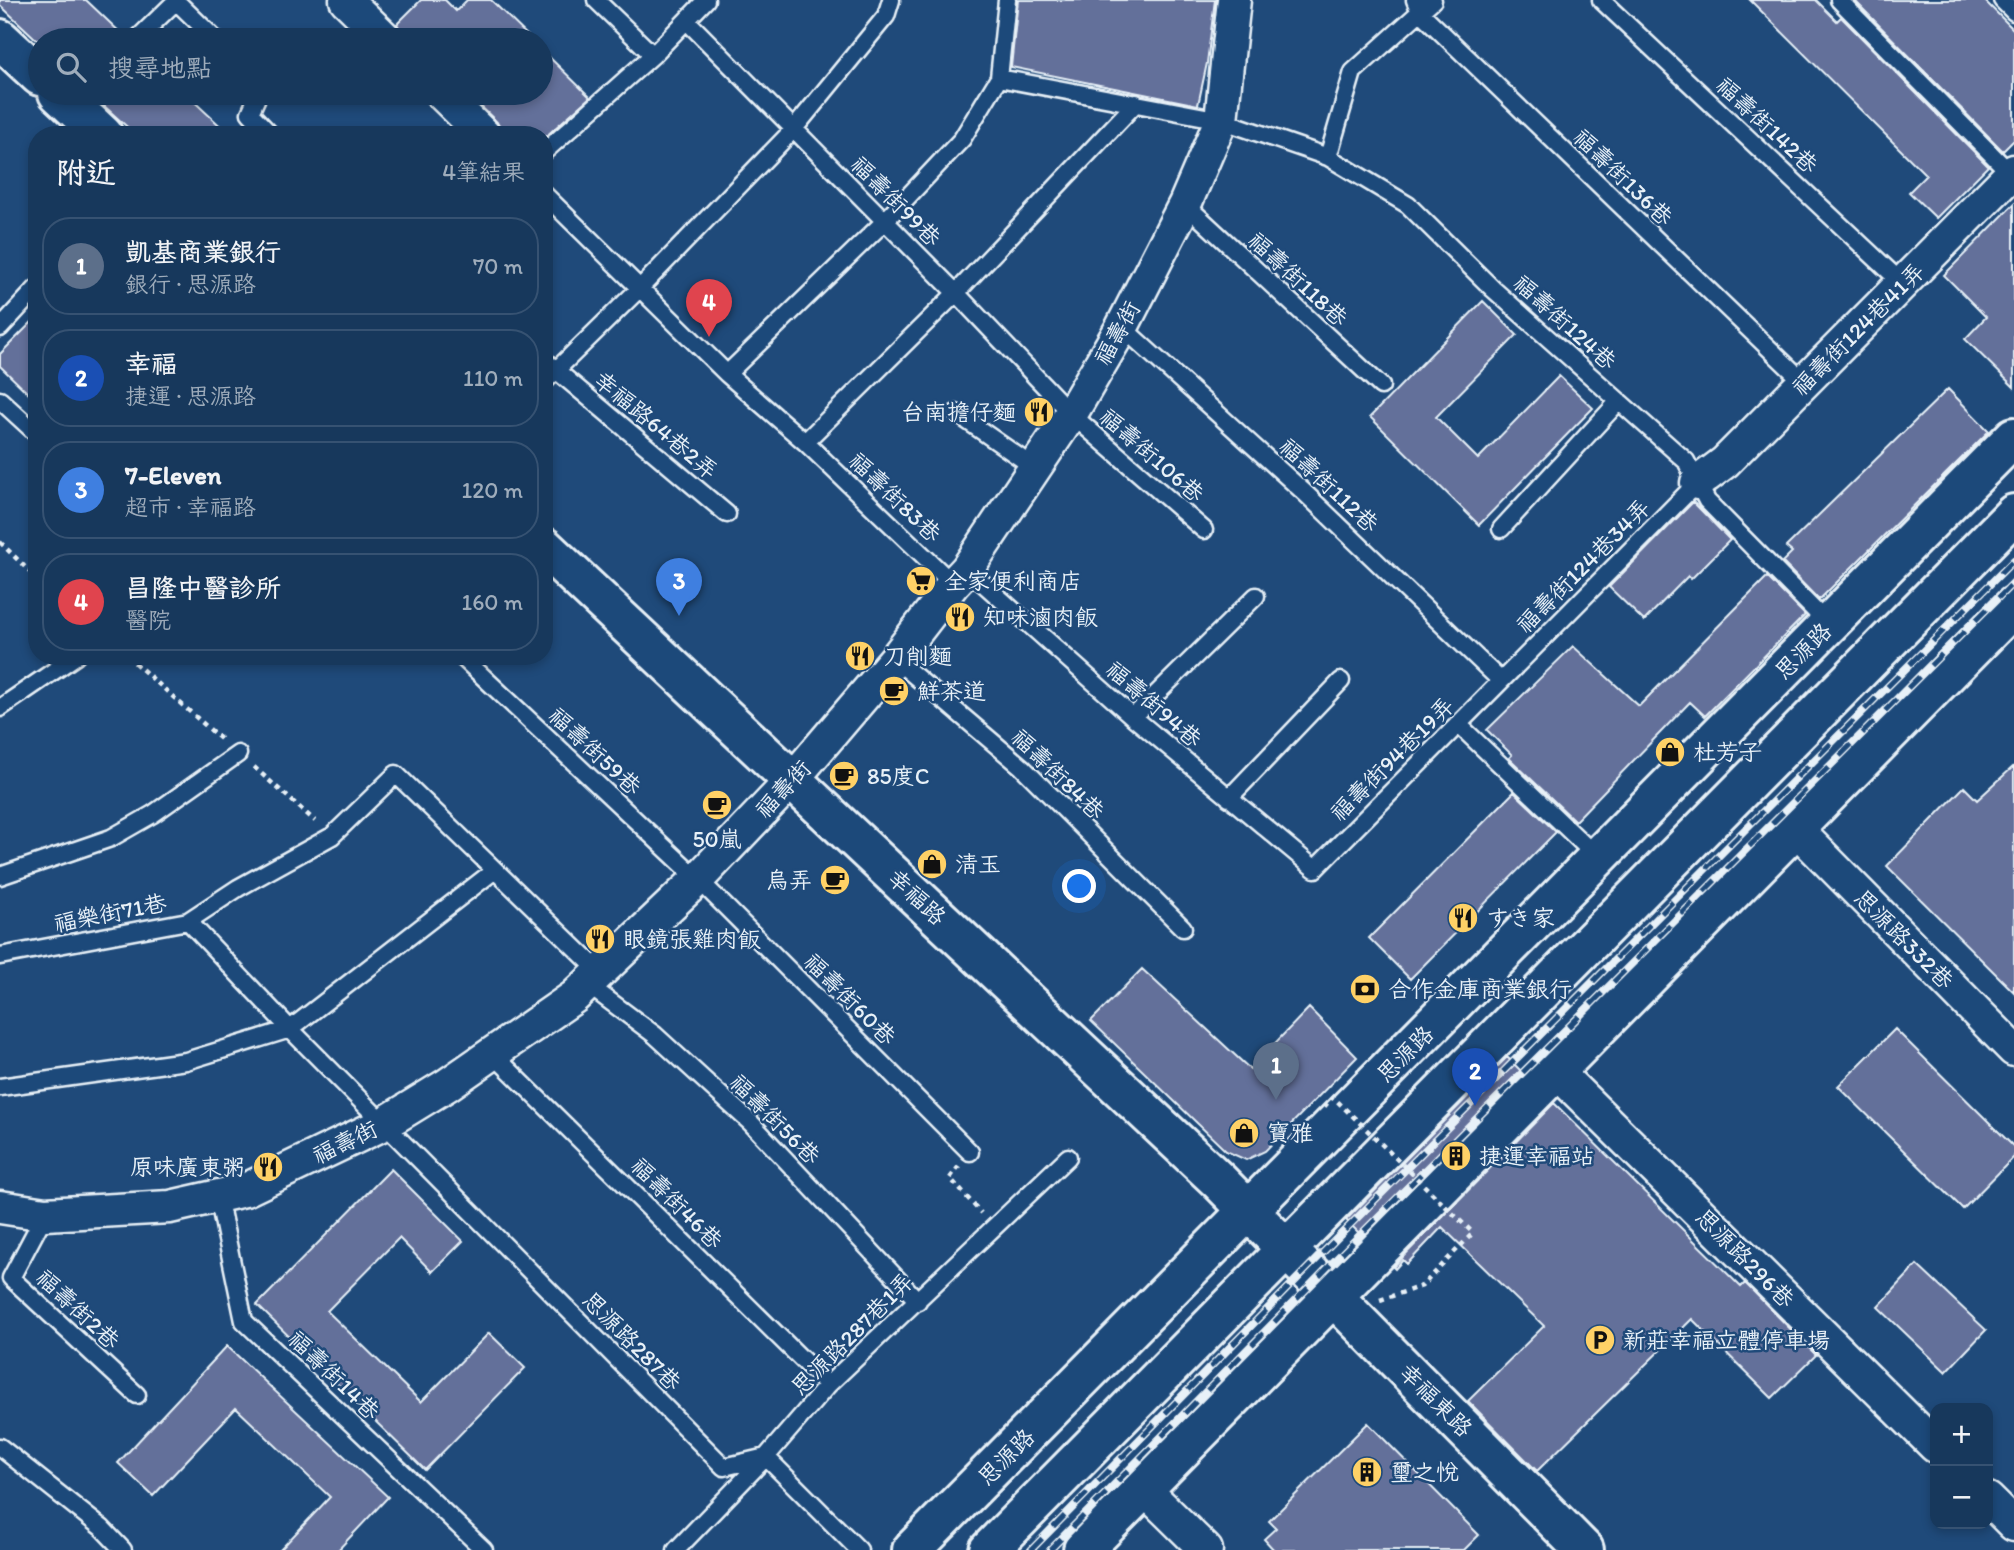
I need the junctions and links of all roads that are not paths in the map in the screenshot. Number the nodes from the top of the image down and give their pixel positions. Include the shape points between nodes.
1 (176, 0) edge
2 (346, 0) edge
3 (596, 0) edge
4 (706, 0) edge
5 (891, 0) edge
6 (1007, 0) edge
7 (1234, 0) edge
8 (1433, 0) edge
9 (1601, 0) edge
10 (2002, 0) edge
11 (1844, 2) edge
12 (1417, 6) edge
13 (2014, 12) edge
14 (687, 21) junction
15 (148, 28) edge
16 (204, 28) edge
17 (375, 28) edge
18 (0, 39) edge
19 (653, 55) junction
20 (28, 65) edge
21 (999, 78) junction
22 (1136, 103) junction
23 (78, 105) edge
24 (254, 105) edge
25 (453, 105) edge
26 (1221, 120) junction
27 (95, 126) edge
28 (262, 126) edge
29 (475, 126) edge
30 (793, 130) junction
31 (553, 144) edge
32 (1328, 157) junction
33 (2012, 172) edge
34 (553, 203) edge
35 (1185, 204) junction
36 (884, 222) junction
37 (1903, 284) junction
38 (641, 287) junction
39 (956, 293) junction
40 (28, 298) edge
41 (1122, 327) junction
42 (0, 328) edge
43 (553, 366) edge
44 (727, 374) junction
45 (553, 375) edge
46 (1805, 383) junction
47 (1381, 386) dead end
48 (0, 400) edge
49 (1619, 401) junction
50 (956, 413) dead end
51 (1071, 414) junction
52 (28, 426) edge
53 (2014, 437) edge
54 (805, 442) junction
55 (1035, 468) junction
56 (1697, 483) junction
57 (727, 514) dead end
58 (2014, 514) edge
59 (1501, 529) dead end
60 (1204, 530) dead end
61 (553, 555) edge
62 (960, 577) junction
63 (1256, 596) dead end
64 (2014, 606) edge
65 (1829, 625) junction
66 (895, 660) junction
67 (63, 665) edge
68 (471, 665) edge
69 (1341, 681) dead end
70 (1501, 681) junction
71 (0, 708) edge
72 (1133, 717) junction
73 (1458, 724) junction
74 (238, 754) dead end
75 (792, 780) junction
76 (1229, 797) junction
77 (1795, 828) junction
78 (1599, 858) junction
79 (1315, 869) joint
80 (495, 870) junction
81 (0, 876) edge
82 (698, 879) junction
83 (188, 922) junction
84 (1183, 928) dead end
85 (1, 953) edge
86 (594, 978) junction
87 (290, 1029) junction
88 (2014, 1051) edge
89 (493, 1054) junction
90 (1555, 1070) junction
91 (0, 1087) edge
92 (385, 1123) junction
93 (970, 1152) road end
94 (1068, 1157) dead end
95 (218, 1196) junction
96 (0, 1207) edge
97 (1250, 1211) junction
98 (45, 1214) junction
99 (1288, 1249) junction
100 (1332, 1295) junction
101 (918, 1300) junction
102 (828, 1385) junction
103 (137, 1395) dead end
104 (1930, 1442) edge
105 (0, 1447) edge
106 (766, 1457) junction
107 (1143, 1488) junction
108 (1993, 1504) edge
109 (2014, 1525) edge
110 (123, 1550) edge
111 (484, 1550) edge
112 (676, 1550) edge
113 (859, 1550) edge
114 (912, 1550) edge
115 (989, 1550) edge
116 (1083, 1550) edge
117 (1206, 1550) edge
118 (1584, 1550) edge

1 - 15 lane
1 - 16 lane
2 - 17 street
3 - 19 lane
4 - 14 lane
5 - 30 lane via 886,16
6 - 21 lane
7 - 26 street, 福壽街
8 - 12 lane
9 - 37 lane, 福壽街142巷
10 - 13 lane
11 - 33 lane
12 - 32 lane via 1353,72
12 - 46 lane, 福壽街136巷
14 - 19 lane
14 - 30 lane, 福壽街99巷
18 - 20 main road
19 - 31 lane
21 - 22 lane, 福壽街124巷
21 - 36 lane via 962,139
22 - 26 lane, 福壽街124巷
22 - 39 lane
23 - 27 main road
24 - 28 lane via 250,113
25 - 29 street
26 - 32 lane, 福壽街124巷
26 - 35 street, 福壽街
30 - 36 lane, 福壽街99巷
30 - 38 lane
32 - 49 lane, 福壽街124巷 via 1408,205 1493,289
33 - 37 street, 福壽街124巷41弄
34 - 38 lane, 福壽街83巷
35 - 41 street, 福壽街
35 - 47 lane, 福壽街118巷
36 - 39 lane, 福壽街99巷
36 - 44 lane
37 - 46 street, 福壽街124巷41弄
38 - 43 lane
38 - 44 lane, 福壽街83巷
39 - 51 lane, 福壽街99巷
39 - 54 lane
40 - 42 lane
41 - 51 street, 福壽街
41 - 70 lane, 福壽街112巷 via 1305,493
44 - 54 lane, 福壽街83巷
45 - 57 lane, 幸福路64巷2弄
46 - 56 street, 福壽街124巷41弄 via 1726,462
48 - 52 lane
49 - 56 lane, 福壽街124巷 via 1686,461
49 - 59 lane
50 - 55 lane
51 - 55 street, 福壽街
51 - 60 lane, 福壽街106巷
53 - 65 main road, 思源路
54 - 62 lane, 福壽街83巷
55 - 62 street, 福壽街
56 - 65 lane, 福壽街124巷 via 1707,500
56 - 70 lane, 福壽街124巷34弄
58 - 99 main road
61 - 75 main road, 幸福路
62 - 66 street, 福壽街
62 - 72 lane, 福壽街94巷
63 - 72 lane
64 - 77 main road
65 - 78 main road, 思源路
66 - 75 street, 福壽街
66 - 84 lane, 福壽街84巷 via 1022,767
67 - 71 lane
68 - 82 lane, 福壽街59巷
69 - 76 lane
70 - 73 lane, 福壽街94巷19弄
72 - 76 lane, 福壽街94巷
73 - 78 lane
73 - 79 lane, 福壽街94巷19弄
74 - 81 lane via 111,838
75 - 82 street, 福壽街
75 - 97 main road, 幸福路
76 - 79 lane, 福壽街94巷
77 - 88 street, 思源路332巷
77 - 90 main road
78 - 97 main road, 思源路
80 - 83 lane, 福樂街71巷 via 396,774 332,836 238,888
80 - 86 lane, 福壽街56巷
80 - 87 lane
82 - 86 street, 福壽街
82 - 93 lane, 福壽街60巷
83 - 85 lane, 福樂街71巷
83 - 87 lane
86 - 89 street, 福壽街
86 - 101 lane, 福壽街56巷 via 751,1123
87 - 91 lane via 186,1061
87 - 92 lane
89 - 92 street, 福壽街
89 - 102 lane, 福壽街46巷
90 - 100 main road
90 - 104 street, 思源路296巷
92 - 95 street, 福壽街 via 245,1190
92 - 106 lane, 思源路287巷 via 724,1467
94 - 101 lane, 思源路287巷1弄
95 - 98 street, 福壽街 via 170,1208
95 - 111 lane, 福壽街14巷 via 244,1321
96 - 98 street, 福壽街
97 - 99 main road, 幸福路
97 - 114 main road, 思源路
98 - 103 lane, 福壽街2巷 via 11,1278
99 - 100 main road, 幸福東路
99 - 115 main road
100 - 107 main road
100 - 118 main road, 幸福東路
101 - 102 lane, 思源路287巷1弄
102 - 106 lane, 思源路287巷1弄
105 - 110 lane
106 - 112 lane, 思源路287巷1弄
106 - 113 lane
107 - 116 main road
107 - 117 street
108 - 109 street

